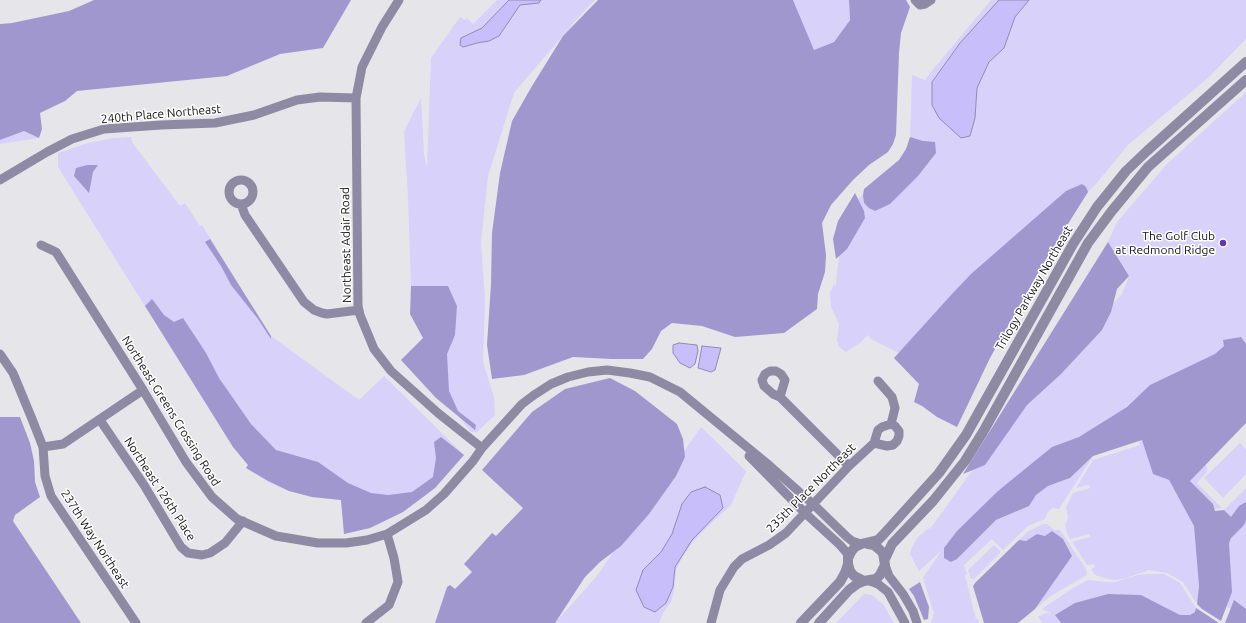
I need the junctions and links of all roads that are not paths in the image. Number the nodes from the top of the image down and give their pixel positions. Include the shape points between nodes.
1 (399, 0) edge
2 (915, 0) edge
3 (931, 0) edge
4 (1246, 62) edge
5 (1246, 80) edge
6 (356, 98) junction
7 (0, 180) edge
8 (241, 204) dead end
9 (41, 245) dead end
10 (359, 310) junction
11 (0, 354) edge
12 (878, 381) dead end
13 (143, 390) junction
14 (780, 397) dead end
15 (100, 420) junction
16 (891, 424) junction
17 (719, 425) junction
18 (874, 442) junction
19 (43, 447) junction
20 (482, 448) junction
21 (849, 466) junction
22 (813, 504) junction
23 (805, 512) junction
24 (243, 521) junction
25 (387, 534) junction
26 (864, 544) junction
27 (848, 561) junction
28 (885, 562) junction
29 (867, 581) junction
30 (136, 623) edge
31 (366, 623) edge
32 (711, 623) edge
33 (801, 623) edge
34 (819, 623) edge
35 (905, 623) edge
36 (917, 623) edge

1 - 6 street, Northeast Adair Road via 362,67
2 - 3 street via 920,5
4 - 26 street, Trilogy Parkway Northeast via 1126,171 1097,207 1072,244 966,435 939,474 883,535 878,540
5 - 28 street, Trilogy Parkway Northeast via 1148,168 1110,212 1081,256 965,461 892,544
6 - 7 street, 240th Place Northeast via 320,97 297,100 254,116 215,123 104,129 72,139
6 - 10 street, Northeast Adair Road
8 - 10 street via 245,215 304,302 314,310 327,314
9 - 13 street, Northeast Greens Crossing Road via 56,252
10 - 20 street, Northeast Adair Road via 374,349 392,371 438,413
11 - 19 street, 237th Way Northeast via 13,373
12 - 16 street via 892,397 895,408
13 - 15 street
13 - 24 street, Northeast Greens Crossing Road via 186,462 212,497 237,519
14 - 21 street
15 - 19 street via 63,444
15 - 24 street, Northeast 126th Place via 144,485 181,547 188,553 202,556 210,553 229,539
16 - 18 street, 235th Place Northeast via 878,430
16 - 18 street, 235th Place Northeast via 899,431 897,441 887,446
17 - 20 street, Northeast Greens Crossing Road via 680,392 650,377 607,370 568,377 534,394
17 - 22 street, Northeast Greens Crossing Road
17 - 23 street, Northeast Greens Crossing Road
18 - 21 street, 235th Place Northeast
19 - 30 street, 237th Way Northeast via 45,476 51,496
20 - 25 street, Northeast Greens Crossing Road via 473,462 440,498 426,510
21 - 22 street, 235th Place Northeast
22 - 23 street, 235th Place Northeast
22 - 26 street, Northeast Greens Crossing Road via 852,541
23 - 27 street, Northeast Greens Crossing Road via 840,545 847,553
23 - 32 street, 235th Place Northeast via 786,533 742,559 734,567 720,590
24 - 25 street, Northeast Greens Crossing Road via 276,536 318,543 346,543
25 - 31 street via 398,582 389,605
26 - 27 street via 851,552
26 - 28 street via 879,548
27 - 29 street via 854,576
27 - 33 street via 840,582
28 - 29 street via 880,575
28 - 36 street via 889,576 903,594
29 - 34 street via 849,590
29 - 35 street via 878,584 888,592

